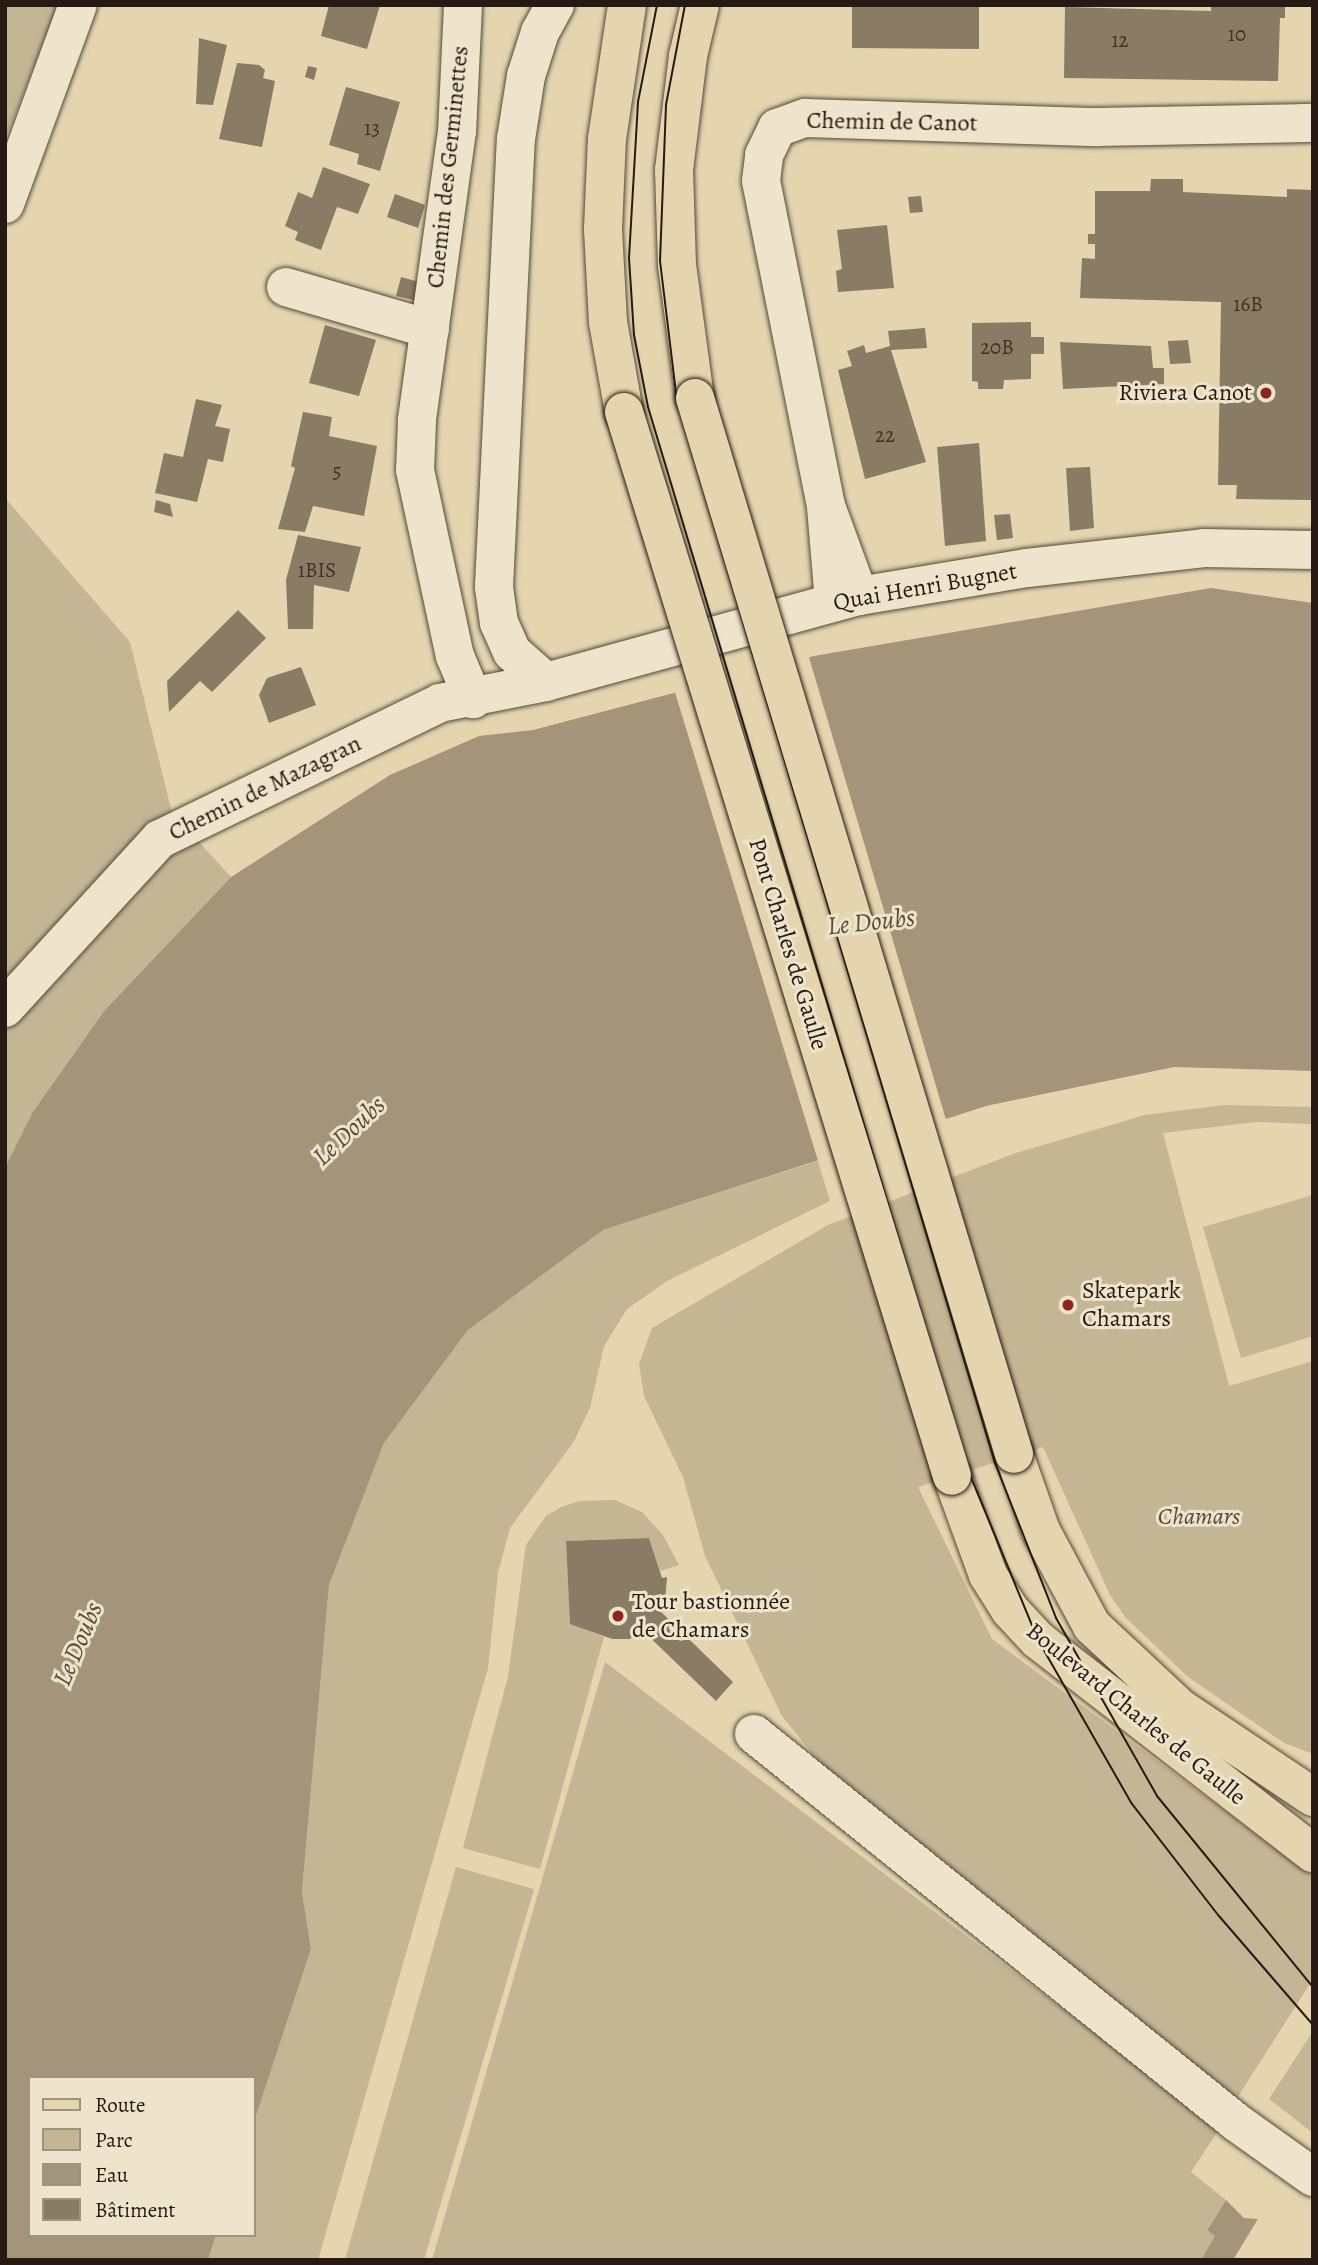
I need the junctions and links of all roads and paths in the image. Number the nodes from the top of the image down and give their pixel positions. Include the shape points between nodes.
1 (78, 5) edge
2 (463, 5) edge
3 (555, 5) edge
4 (627, 5) edge
5 (700, 5) edge
6 (1313, 123) edge
7 (5, 204) edge
8 (286, 287) dead end
9 (430, 329) junction
10 (1313, 550) edge
11 (846, 599) junction
12 (547, 682) junction
13 (473, 699) junction
14 (5, 1008) edge
15 (952, 1476) joint
16 (754, 1734) dead end
17 (1313, 1797) edge
18 (1313, 1853) edge
19 (1313, 2177) edge

1 - 7 street
2 - 9 street, Chemin des Germinettes via 457,131
3 - 12 street via 540,32 526,76 516,139 494,586 499,623 512,652
4 - 15 main road, Pont Charles de Gaulle, bridge via 607,139 603,229 608,322 624,412
5 - 17 main road, Boulevard Charles de Gaulle, bridge via 688,55 674,170 677,265 695,398 1014,1454 1041,1531 1092,1626 1180,1708
6 - 11 street, Chemin de Canot via 1097,127 805,118 778,128 764,155 761,181
8 - 9 street
9 - 13 street, Chemin des Germinettes via 415,470 455,656
10 - 11 street, Quai Henri Bugnet via 1204,548 1027,568
11 - 12 street, Quai Henri Bugnet
12 - 13 street, Chemin de Mazagran
13 - 14 street, Chemin de Mazagran via 440,703 160,839
15 - 18 main road, Boulevard Charles de Gaulle via 988,1575 1010,1610 1038,1640
16 - 19 street via 1226,2113

